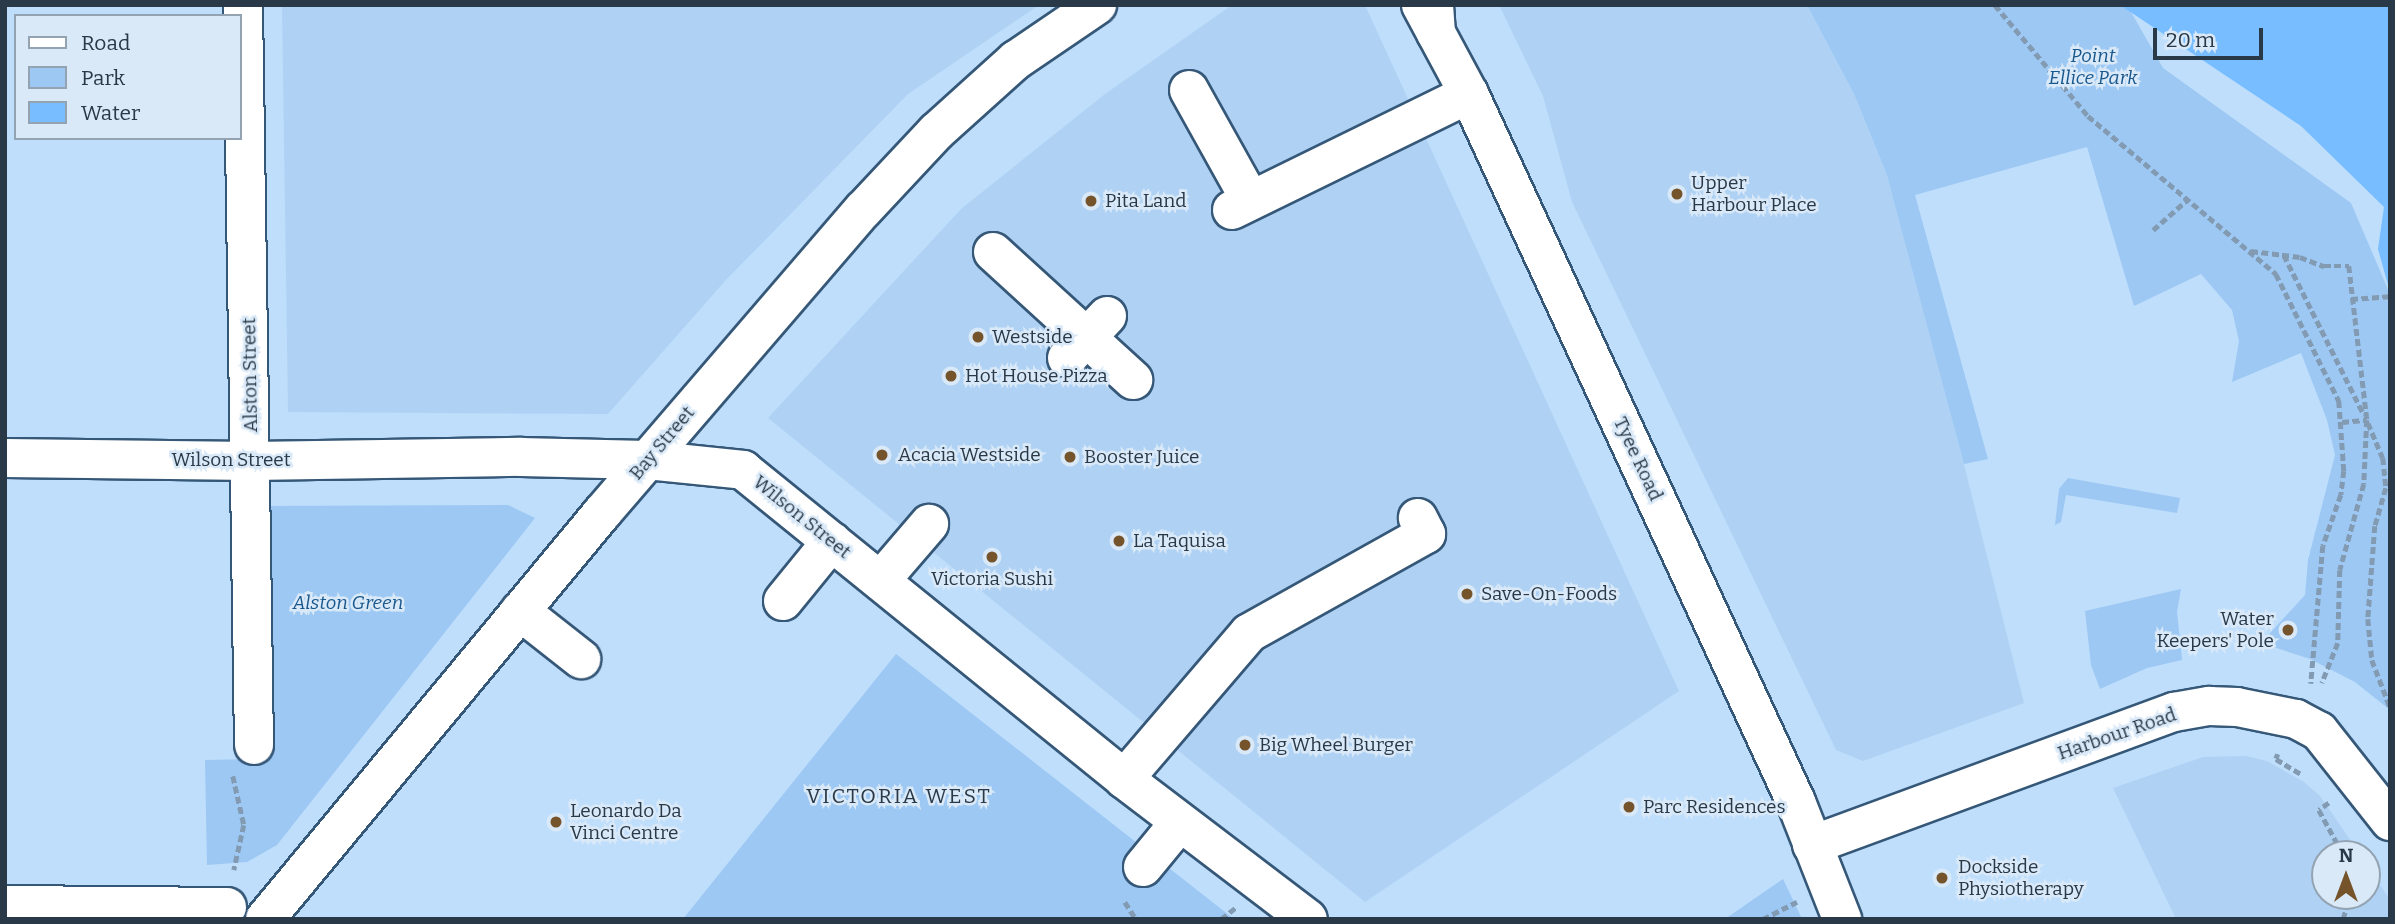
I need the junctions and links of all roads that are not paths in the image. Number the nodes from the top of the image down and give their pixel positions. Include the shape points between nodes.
1 (243, 5) edge
2 (1097, 5) edge
3 (1430, 14) edge
4 (1189, 90) dead end
5 (1469, 93) junction
6 (993, 252) dead end
7 (1133, 380) dead end
8 (5, 458) edge
9 (647, 460) junction
10 (252, 461) junction
11 (1418, 518) dead end
12 (929, 524) dead end
13 (832, 541) junction
14 (881, 580) junction
15 (783, 601) dead end
16 (520, 611) junction
17 (581, 659) dead end
18 (254, 745) road end
19 (1124, 779) junction
20 (2390, 821) edge
21 (1181, 822) junction
22 (1812, 845) junction
23 (1130, 880) road end
24 (5, 905) edge
25 (227, 906) road end
26 (265, 919) edge
27 (1308, 919) edge
28 (1842, 919) edge

1 - 10 street, Alston Street
2 - 9 street, Bay Street via 1016,60 936,132
3 - 5 street, Tyee Road
4 - 5 street via 1240,204
5 - 22 street, Tyee Road
6 - 7 street
8 - 10 street, Wilson Street
9 - 10 street, Wilson Street
9 - 13 street, Wilson Street via 743,470
9 - 16 street, Bay Street
10 - 18 street, Alston Street
11 - 19 street via 1426,534 1260,615
12 - 14 street
13 - 14 street, Wilson Street
13 - 15 street
14 - 19 street, Wilson Street
16 - 17 street
16 - 26 street, Bay Street
19 - 21 street, Wilson Street
20 - 22 street, Harbour Road via 2319,730 2296,719 2237,706 2209,706 2175,712
21 - 23 street
21 - 27 street, Wilson Street
22 - 28 street, Tyee Road
24 - 25 street

